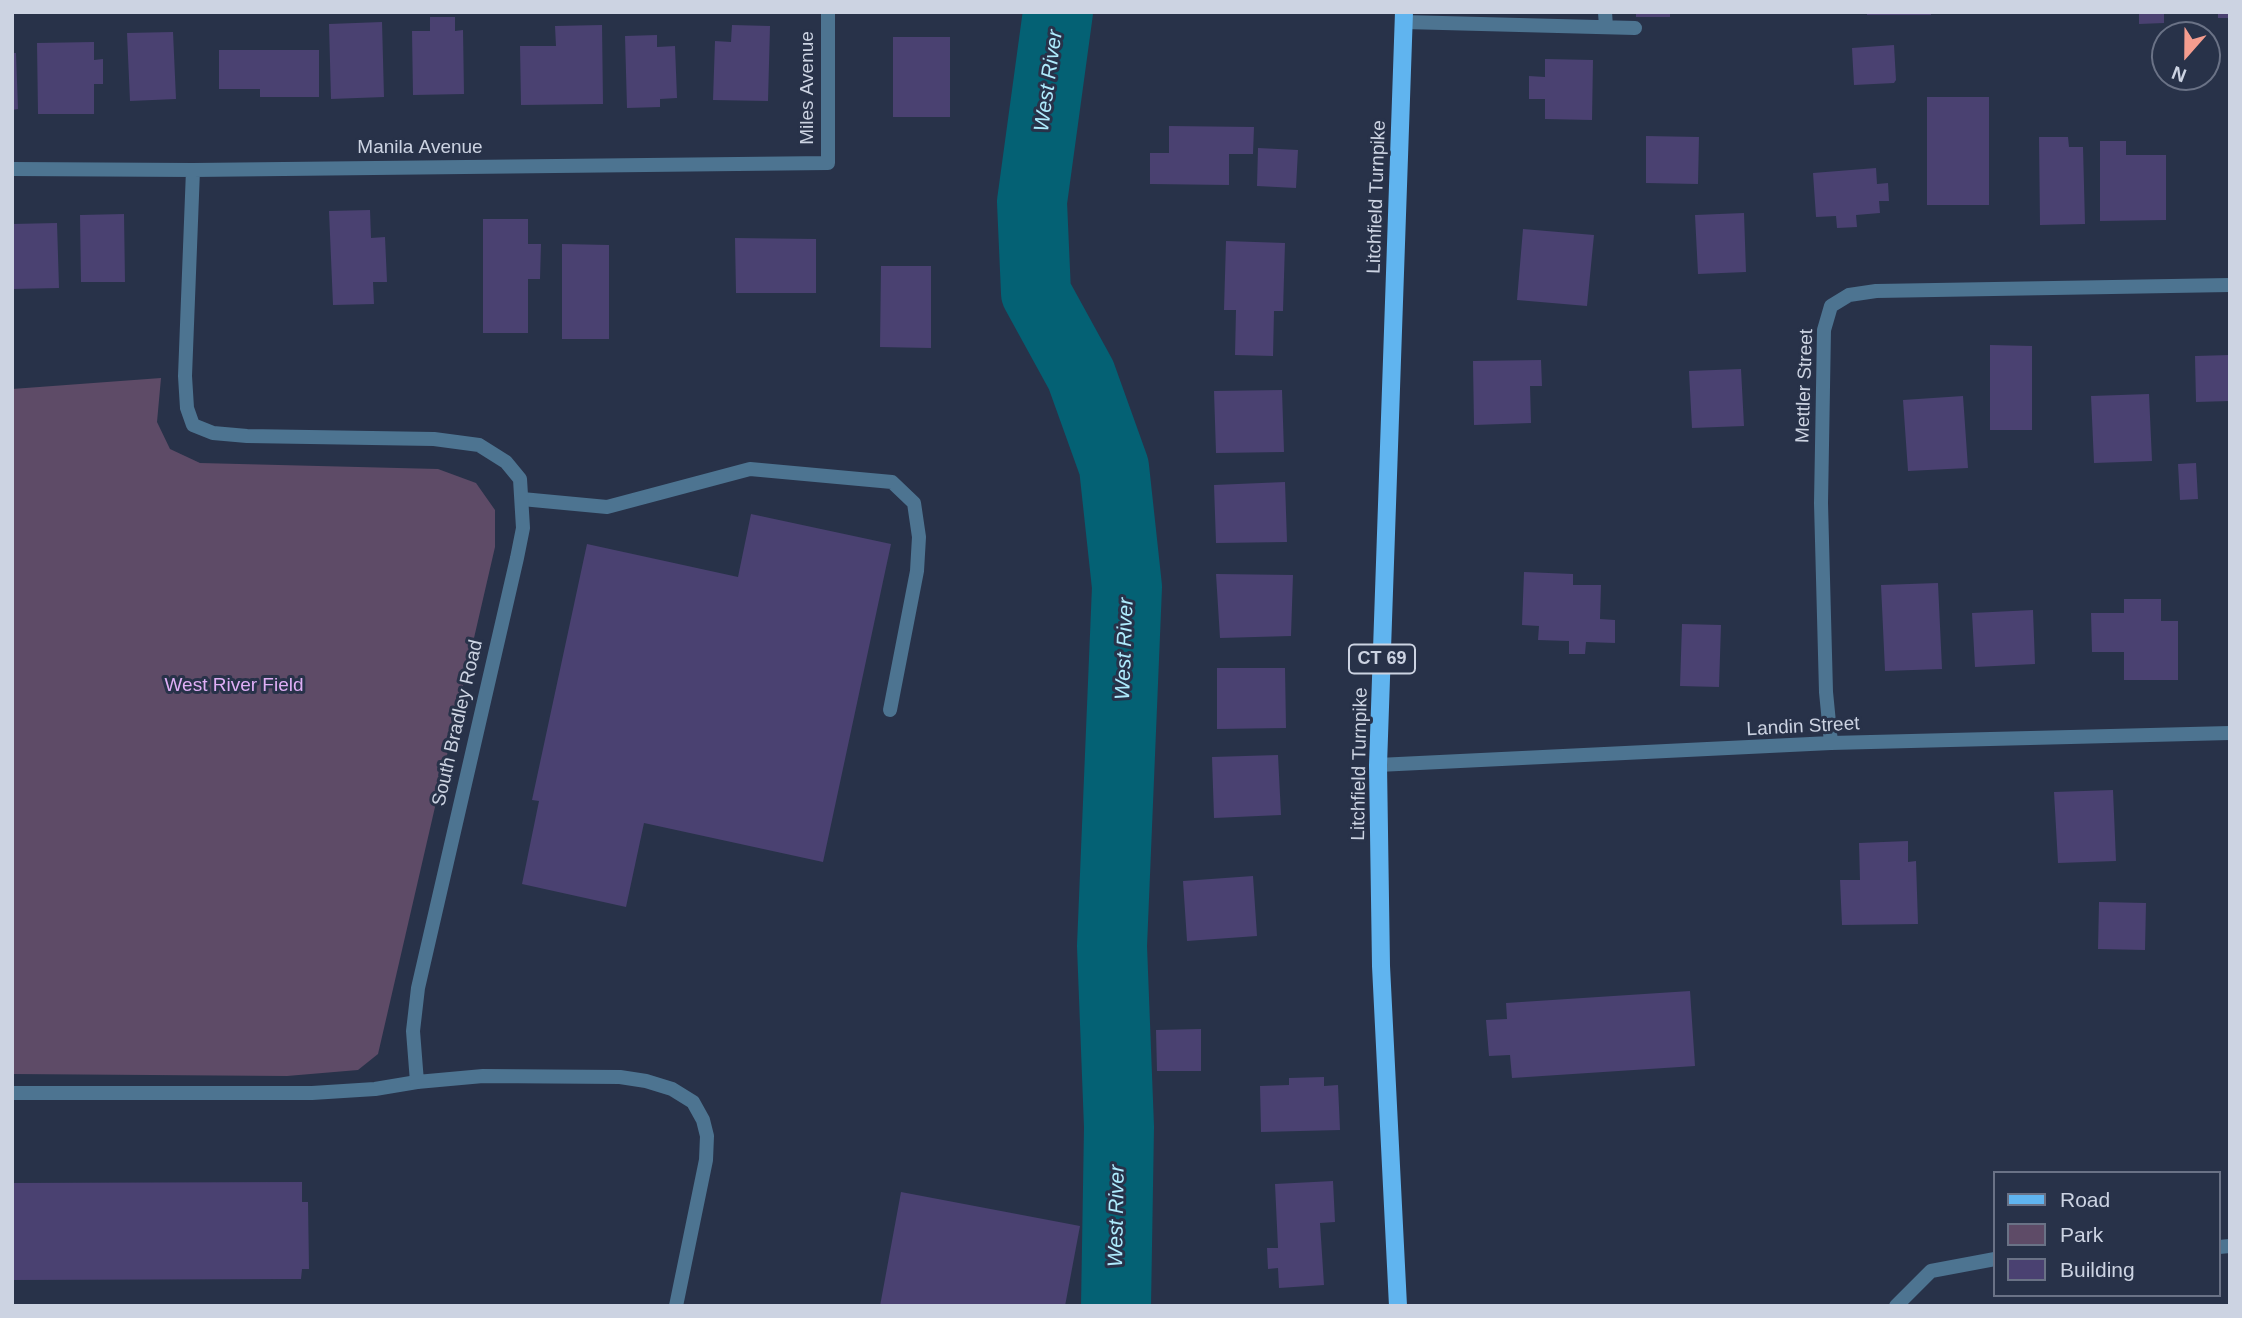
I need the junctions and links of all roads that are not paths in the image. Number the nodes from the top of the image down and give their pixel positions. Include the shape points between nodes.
1 (828, 12) edge
2 (1404, 17) edge
3 (1605, 20) edge
4 (1635, 28) dead end
5 (828, 163) joint
6 (12, 169) edge
7 (193, 170) junction
8 (2230, 285) edge
9 (522, 499) junction
10 (890, 709) dead end
11 (2230, 733) edge
12 (1831, 743) junction
13 (1378, 765) junction
14 (417, 1082) junction
15 (12, 1093) edge
16 (1994, 1259) edge
17 (676, 1306) edge
18 (1398, 1306) edge
19 (1896, 1306) edge

1 - 5 street, Miles Avenue
2 - 3 street
2 - 13 main road, Litchfield Turnpike / CT 69
3 - 4 street
5 - 7 street, Manila Avenue
6 - 7 street, Manila Avenue
7 - 9 street, South Bradley Road via 185,376 192,425 213,433 247,436 434,439 479,445 506,462 520,479
8 - 12 street, Mettler Street via 1876,291 1849,295 1831,306 1824,330 1821,503
9 - 10 street via 607,507 750,469 892,482 914,503 919,537 917,570
9 - 14 street, South Bradley Road via 517,558 418,988 413,1031
11 - 12 street, Landin Street
12 - 13 street, Landin Street
13 - 18 main road, Litchfield Turnpike / CT 69 via 1381,966
14 - 15 street via 312,1093
14 - 17 street via 483,1076 620,1077 672,1089 693,1102 707,1136 706,1160
16 - 19 street via 1931,1271

